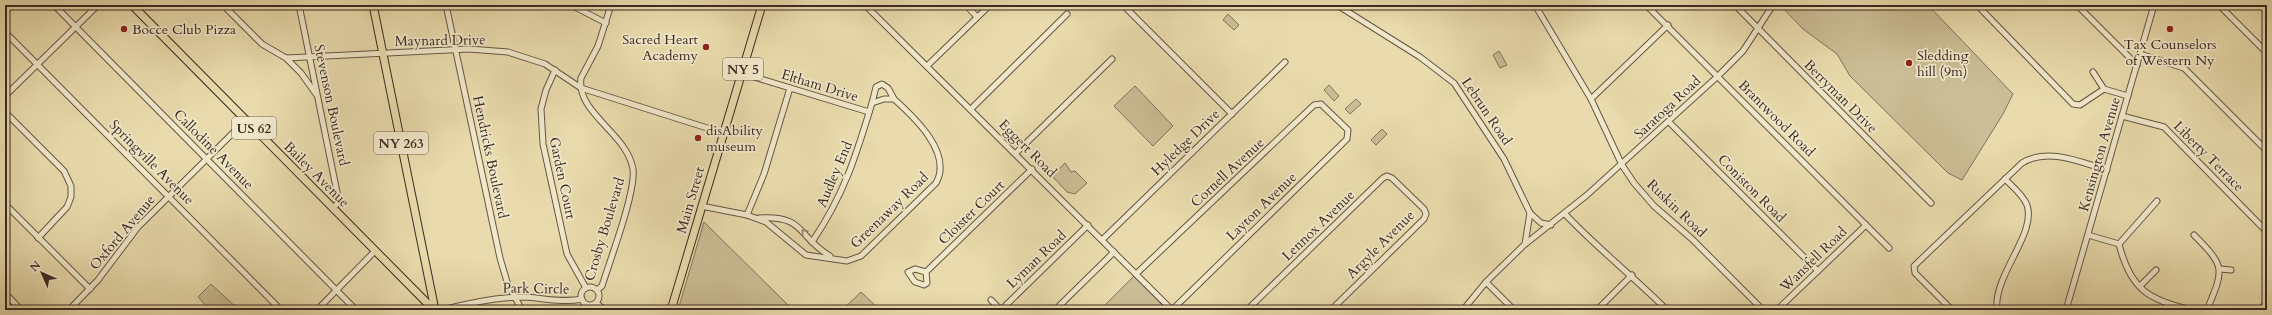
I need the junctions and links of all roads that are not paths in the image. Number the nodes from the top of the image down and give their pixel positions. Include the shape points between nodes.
1 (54, 5) edge
2 (98, 5) edge
3 (132, 5) edge
4 (223, 5) edge
5 (298, 5) edge
6 (372, 5) edge
7 (446, 5) edge
8 (571, 5) edge
9 (611, 5) edge
10 (762, 5) edge
11 (865, 5) edge
12 (966, 5) edge
13 (990, 5) edge
14 (1123, 5) edge
15 (1337, 5) edge
16 (1535, 5) edge
17 (1646, 5) edge
18 (1734, 5) edge
19 (1773, 5) edge
20 (1977, 5) edge
21 (2077, 5) edge
22 (2154, 5) edge
23 (2219, 5) edge
24 (1343, 7) edge
25 (1067, 14) dead end
26 (977, 17) junction
27 (606, 23) junction
28 (1668, 25) junction
29 (75, 26) junction
30 (1757, 28) junction
31 (5, 32) edge
32 (456, 49) junction
33 (382, 53) junction
34 (2267, 53) edge
35 (2140, 54) junction
36 (309, 57) junction
37 (286, 58) junction
38 (1112, 59) dead end
39 (1285, 62) dead end
40 (38, 64) junction
41 (928, 66) junction
42 (2137, 66) junction
43 (555, 70) junction
44 (2093, 72) dead end
45 (741, 73) junction
46 (1718, 76) junction
47 (581, 88) junction
48 (790, 88) junction
49 (2104, 89) junction
50 (5, 96) edge
51 (2128, 96) junction
52 (317, 97) junction
53 (894, 99) junction
54 (1591, 99) junction
55 (872, 103) junction
56 (971, 109) junction
57 (5, 112) edge
58 (869, 112) junction
59 (1232, 114) junction
60 (2122, 116) junction
61 (1334, 117) joint
62 (246, 120) junction
63 (1670, 122) junction
64 (723, 132) junction
65 (2267, 151) edge
66 (1016, 153) junction
67 (206, 159) junction
68 (1622, 165) junction
69 (1032, 169) junction
70 (2107, 170) junction
71 (2005, 179) junction
72 (1408, 192) joint
73 (168, 196) junction
74 (2157, 200) dead end
75 (1931, 203) dead end
76 (5, 204) edge
77 (701, 206) junction
78 (333, 208) junction
79 (1530, 213) junction
80 (1565, 214) junction
81 (747, 215) junction
82 (757, 218) junction
83 (1088, 225) junction
84 (1550, 225) junction
85 (1866, 225) junction
86 (2267, 232) edge
87 (2088, 235) junction
88 (2194, 235) dead end
89 (38, 238) junction
90 (1102, 240) junction
91 (812, 242) junction
92 (2119, 244) junction
93 (1524, 245) junction
94 (1889, 248) dead end
95 (375, 251) junction
96 (1114, 252) junction
97 (832, 258) junction
98 (2156, 270) dead end
99 (2220, 270) junction
100 (2231, 270) dead end
101 (1818, 271) junction
102 (926, 272) dead end
103 (1136, 274) junction
104 (1632, 275) junction
105 (430, 281) junction
106 (1486, 282) junction
107 (2140, 286) junction
108 (586, 288) junction
109 (90, 289) junction
110 (337, 290) junction
111 (597, 290) junction
112 (5, 293) edge
113 (417, 293) junction
114 (514, 297) junction
115 (582, 299) junction
116 (991, 300) dead end
117 (5, 302) edge
118 (2266, 304) edge
119 (594, 306) edge
120 (2179, 309) edge
121 (12, 310) edge
122 (21, 310) edge
123 (69, 310) edge
124 (281, 310) edge
125 (317, 310) edge
126 (356, 310) edge
127 (435, 310) edge
128 (442, 310) edge
129 (522, 310) edge
130 (605, 310) edge
131 (671, 310) edge
132 (1001, 310) edge
133 (1055, 310) edge
134 (1172, 310) edge
135 (1247, 310) edge
136 (1331, 310) edge
137 (1463, 310) edge
138 (1514, 310) edge
139 (1596, 310) edge
140 (1667, 310) edge
141 (1763, 310) edge
142 (1777, 310) edge
143 (1952, 310) edge
144 (1996, 310) edge
145 (2066, 310) edge
146 (2193, 310) edge
147 (2207, 310) edge
148 (2260, 310) edge

1 - 29 street, Callodine Avenue
2 - 29 street
3 - 62 main road, Bailey Avenue / US 62
4 - 37 street via 262,44
5 - 36 street, Stevenson Boulevard
6 - 33 main road, NY 263
7 - 32 street, Hendricks Boulevard
8 - 27 street
9 - 27 street
10 - 45 main road, Main Street / NY 5
11 - 41 street, Eggert Road
12 - 26 street
13 - 26 street
14 - 59 street
15 - 24 street, Lebrun Road
16 - 54 street, Ruskin Road
17 - 28 street, Brantwood Road
18 - 30 street, Berryman Drive
19 - 30 street, Saratoga Road
20 - 49 street via 2073,104 2080,105
21 - 42 street
22 - 35 street, Kensington Avenue
23 - 34 street
24 - 79 street, Lebrun Road via 1420,57 1454,83 1504,159
25 - 56 street
26 - 41 street
27 - 47 street via 598,46 581,78
28 - 46 street, Brantwood Road
28 - 54 street
29 - 40 street
29 - 67 street, Callodine Avenue
30 - 46 street, Saratoga Road via 1742,51
30 - 75 street, Berryman Drive
31 - 40 street, Springville Avenue
32 - 33 street, Maynard Drive
32 - 43 street, Maynard Drive via 508,52 532,59
32 - 114 street, Hendricks Boulevard via 500,258
33 - 36 street, Maynard Drive
33 - 105 main road, NY 263
35 - 42 street, Kensington Avenue
35 - 65 street via 2184,68
36 - 37 street, Maynard Drive
36 - 52 street, Stevenson Boulevard
37 - 52 street via 301,73
38 - 66 street
39 - 59 street, Hyledge Drive
40 - 50 street
40 - 73 street, Springville Avenue
41 - 56 street, Eggert Road
42 - 51 street, Kensington Avenue
43 - 47 street, Maynard Drive
43 - 108 street, Garden Court via 543,99 542,133 568,254
44 - 49 street
45 - 48 street, Eltham Drive
45 - 64 main road, Main Street / NY 5
46 - 63 street, Saratoga Road
46 - 85 street, Brantwood Road
47 - 64 street, Maynard Drive
47 - 111 street, Crosby Boulevard via 588,104 626,149 633,175 632,190 602,286
48 - 58 street, Eltham Drive
48 - 81 street via 764,174
49 - 51 street
51 - 60 street, Kensington Avenue
52 - 78 street, Stevenson Boulevard via 339,202
53 - 55 street
53 - 55 street, Greenaway Road via 888,88 882,84 876,87
53 - 97 street, Greenaway Road via 931,137 940,166 938,179 862,256 847,261
54 - 68 street, Ruskin Road
55 - 58 street, Greenaway Road
56 - 66 street, Eggert Road
57 - 89 street via 64,171 71,186 71,197 67,207
58 - 91 street, Audley End via 856,158 844,188 830,216
59 - 90 street, Hyledge Drive
60 - 70 street, Kensington Avenue
60 - 86 street, Liberty Terrace via 2164,127
61 - 103 street, Cornell Avenue via 1321,104 1314,105
61 - 134 street, Layton Avenue via 1348,130 1347,139
62 - 67 street, Oxford Avenue
62 - 78 main road, Bailey Avenue / US 62
63 - 68 street, Saratoga Road
63 - 101 street, Coniston Road
64 - 77 main road, Main Street / NY 5
66 - 69 street, Eggert Road
67 - 73 street, Oxford Avenue
67 - 110 street, Callodine Avenue
68 - 80 street, Saratoga Road
68 - 141 street, Ruskin Road via 1654,206 1692,239
69 - 83 street, Eggert Road
69 - 102 street, Cloister Court
70 - 71 street via 2051,155 2041,155 2022,163
70 - 87 street, Kensington Avenue
71 - 143 street via 1913,268
71 - 144 street via 2025,200 2028,216 2023,236 2000,286
72 - 135 street, Lennox Avenue via 1392,178 1383,178
72 - 136 street, Argyle Avenue via 1424,209 1424,219
73 - 109 street, Oxford Avenue via 132,234
73 - 124 street, Springville Avenue
74 - 92 street
76 - 89 street
77 - 81 street
77 - 131 main road, Main Street / NY 5
78 - 95 main road, Bailey Avenue / US 62
79 - 84 street via 1537,220
79 - 93 street
80 - 84 street
80 - 104 street via 1591,241
81 - 82 street
91 -> 82 street via 792,221 773,217
82 - 97 street, Greenaway Road via 776,229 802,253 811,257
83 - 90 street, Eggert Road
83 - 132 street, Lyman Road
84 - 93 street
85 - 94 street, Brantwood Road
85 - 101 street, Wansfell Road
87 - 92 street
87 - 145 street, Kensington Avenue
88 - 99 street via 2215,257
89 - 109 street
90 - 96 street, Eggert Road
91 - 97 street
92 - 107 street via 2126,269
93 - 106 street
95 - 110 street
95 - 113 main road, Bailey Avenue / US 62
96 - 103 street, Eggert Road
96 - 133 street
98 - 107 street
99 - 100 street
99 - 147 street via 2219,280
101 - 142 street, Wansfell Road
103 - 134 street, Eggert Road
104 - 139 street
104 - 140 street
105 - 113 main road via 427,291
105 - 127 main road, NY 263
106 - 137 street
106 - 138 street
107 - 120 street via 2155,300
108 - 111 street, Crosby Boulevard
108 - 115 street, Crosby Boulevard via 582,291
109 - 123 street, Oxford Avenue
110 - 125 street
110 - 126 street, Callodine Avenue
111 - 119 street, Crosby Boulevard via 599,298
112 - 122 street
113 - 127 main road, Bailey Avenue / US 62
114 - 115 street, Park Circle via 570,302
114 - 128 street, Park Circle
114 - 129 street, Hendricks Boulevard
115 - 119 street, Crosby Boulevard via 587,305
116 - 132 street, Lyman Road
117 - 121 street
118 - 148 street
119 - 130 street
120 - 146 street

